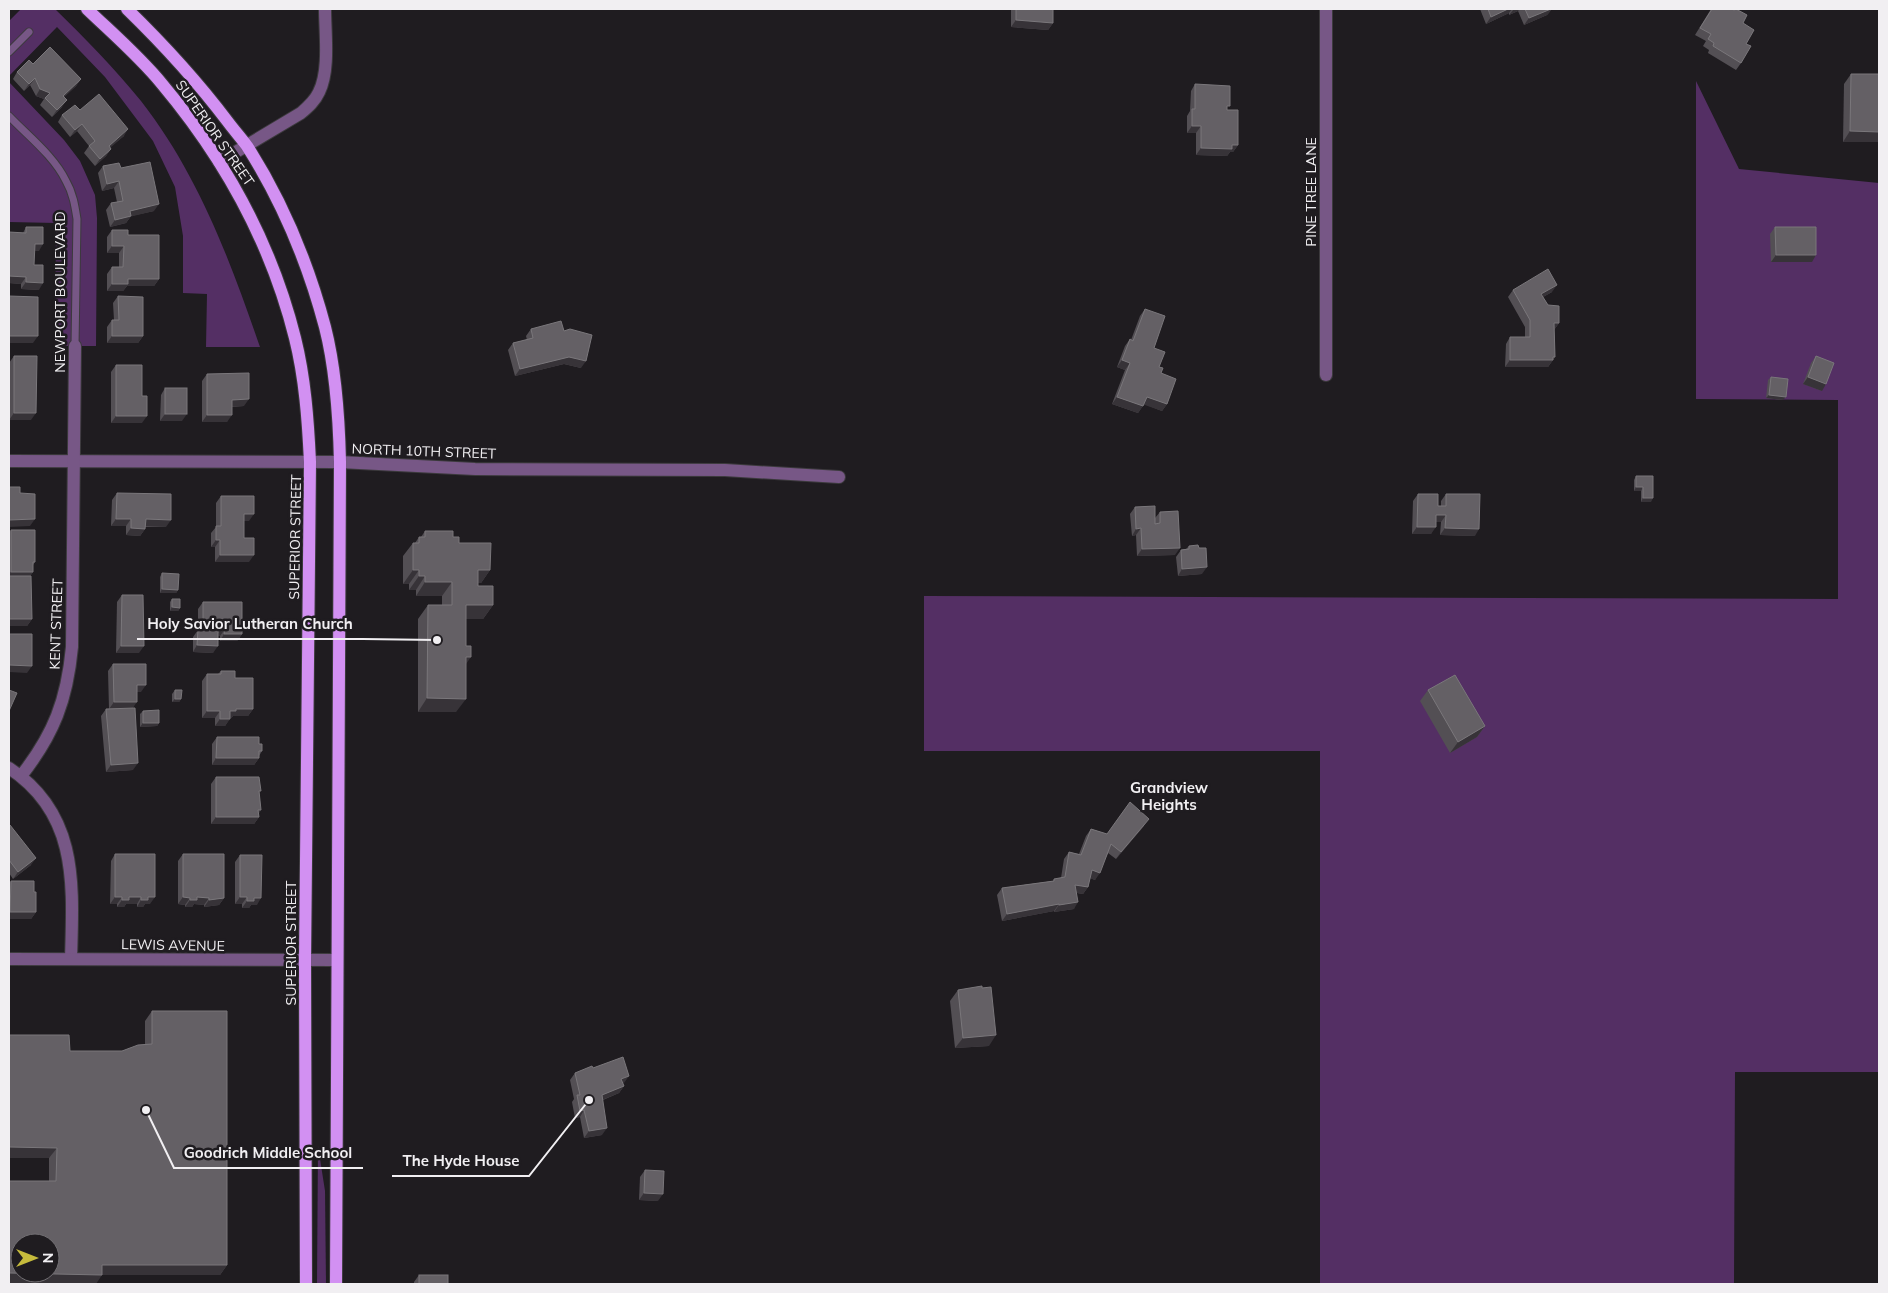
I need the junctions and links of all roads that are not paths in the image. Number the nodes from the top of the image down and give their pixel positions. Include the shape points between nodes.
1 (87, 9) edge
2 (127, 9) edge
3 (326, 9) edge
4 (1326, 9) edge
5 (29, 32) dead end
6 (9, 52) edge
7 (9, 116) edge
8 (246, 145) junction
9 (219, 162) junction
10 (75, 346) joint
11 (1326, 375) dead end
12 (9, 461) edge
13 (73, 461) junction
14 (310, 462) junction
15 (340, 462) junction
16 (839, 477) dead end
17 (9, 768) edge
18 (21, 776) junction
19 (9, 959) edge
20 (71, 959) junction
21 (337, 960) junction
22 (305, 961) junction
23 (306, 1284) edge
24 (336, 1284) edge

1 - 9 main road, SUPERIOR STREET via 161,82
2 - 8 main road, SUPERIOR STREET via 184,67
3 - 8 street via 325,66 319,93 301,113
4 - 11 street, PINE TREE LANE
5 - 6 lane
7 - 10 lane, NEWPORT BOULEVARD via 55,165 74,199 77,220
8 - 9 street
8 - 15 main road, SUPERIOR STREET via 297,243 325,327 338,416
9 - 14 main road, SUPERIOR STREET via 245,203 281,290 304,386
10 - 13 street, NEWPORT BOULEVARD
12 - 13 street, NORTH 10TH STREET
13 - 14 street, NORTH 10TH STREET
13 - 18 street, KENT STREET via 69,678 61,708 48,736
14 - 15 street, NORTH 10TH STREET
14 - 22 main road, SUPERIOR STREET
15 - 16 street, NORTH 10TH STREET via 476,469 725,470
15 - 21 main road, SUPERIOR STREET
17 - 18 street
18 - 20 street via 50,808 62,830 69,855
19 - 20 street, LEWIS AVENUE
20 - 22 street, LEWIS AVENUE
21 - 22 street, LEWIS AVENUE
21 - 24 main road, SUPERIOR STREET
22 - 23 main road, SUPERIOR STREET

